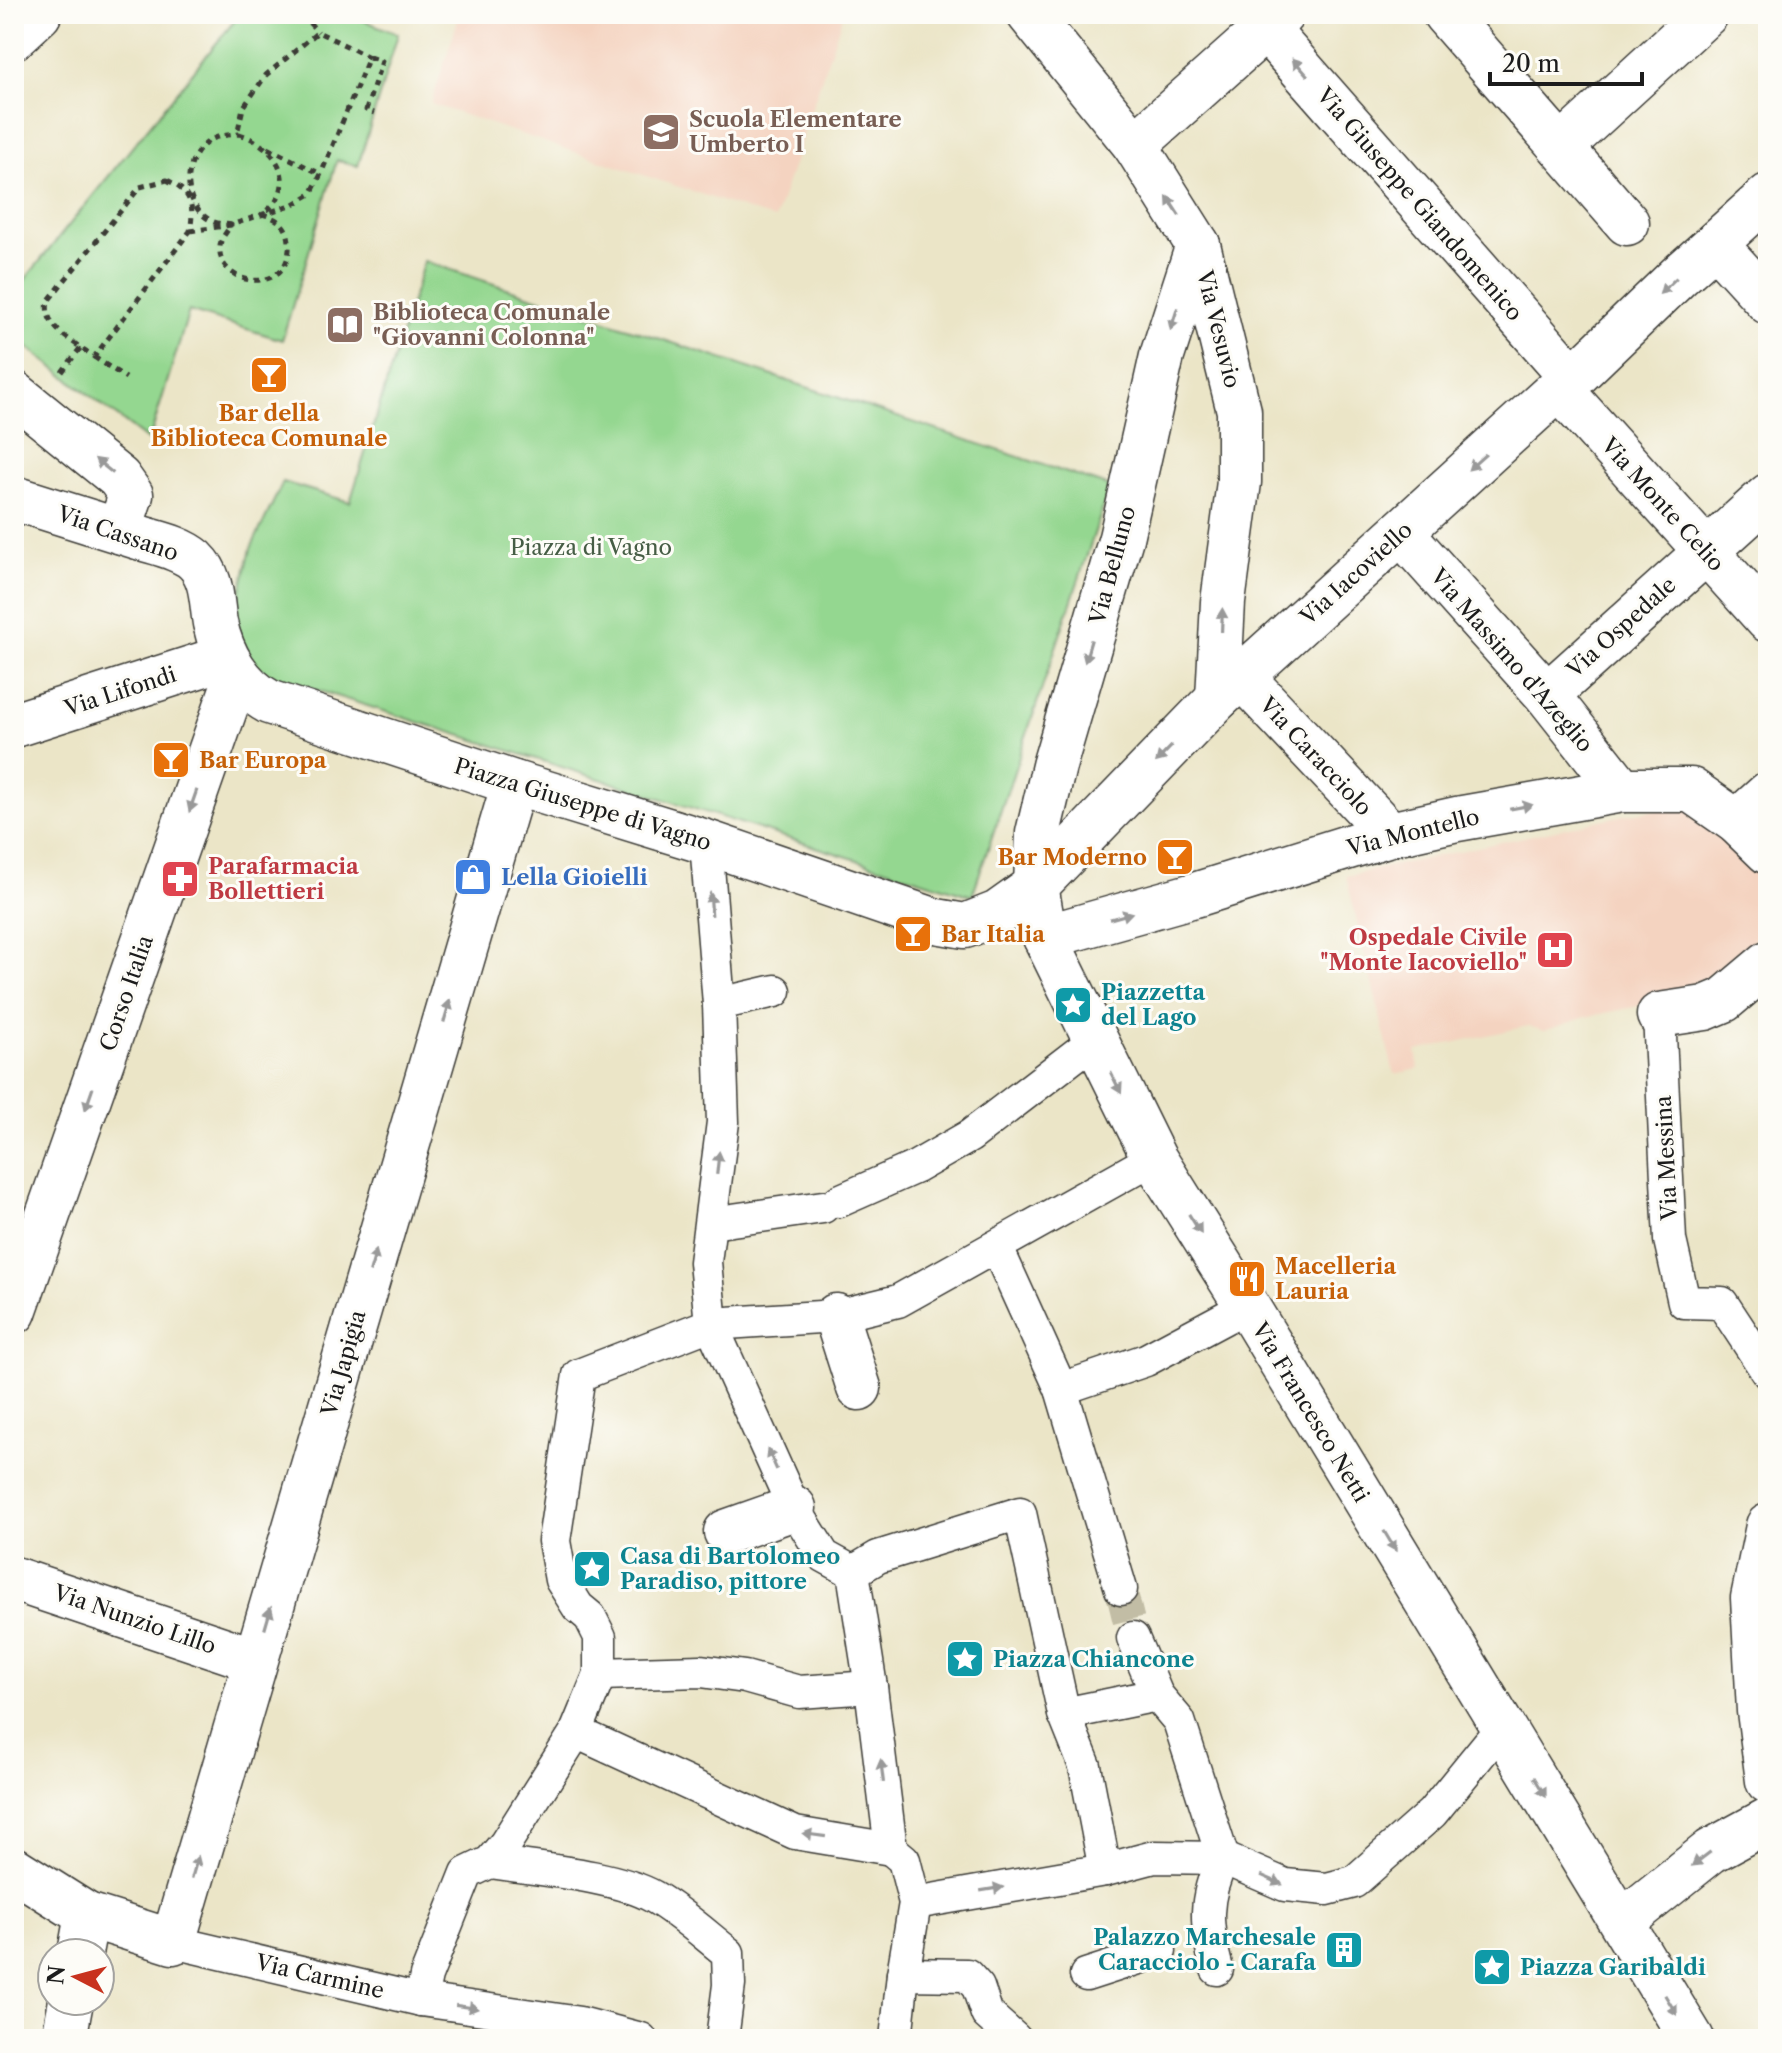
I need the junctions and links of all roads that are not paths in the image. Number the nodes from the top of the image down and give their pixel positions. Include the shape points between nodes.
1 (39, 14) edge
2 (1029, 14) edge
3 (1445, 14) edge
4 (1706, 14) edge
5 (1274, 21) edge
6 (14, 37) edge
7 (1135, 145) junction
8 (1561, 147) junction
9 (1768, 196) edge
10 (1627, 223) dead end
11 (1715, 244) junction
12 (1198, 245) junction
13 (1768, 302) edge
14 (1566, 383) junction
15 (14, 393) edge
16 (1768, 496) edge
17 (14, 498) edge
18 (119, 531) junction
19 (1401, 532) junction
20 (1705, 551) junction
21 (1768, 620) edge
22 (232, 666) junction
23 (1230, 688) junction
24 (1547, 695) junction
25 (14, 725) edge
26 (514, 783) junction
27 (1622, 790) junction
28 (1752, 808) edge
29 (1390, 834) junction
30 (706, 842) junction
31 (1768, 852) edge
32 (1036, 886) junction
33 (936, 921) joint
34 (1045, 937) junction
35 (1768, 963) edge
36 (775, 991) dead end
37 (719, 1004) junction
38 (1659, 1015) joint
39 (1095, 1040) junction
40 (1154, 1158) junction
41 (711, 1223) junction
42 (997, 1248) junction
43 (1247, 1306) junction
44 (14, 1312) edge
45 (836, 1316) junction
46 (711, 1324) junction
47 (1768, 1373) edge
48 (859, 1388) dead end
49 (1061, 1389) junction
50 (794, 1508) junction
51 (726, 1532) dead end
52 (1767, 1541) edge
53 (853, 1572) junction
54 (14, 1579) edge
55 (1121, 1589) tunnel mouth
56 (1133, 1638) tunnel mouth
57 (255, 1660) junction
58 (600, 1674) junction
59 (871, 1687) junction
60 (1157, 1695) junction
61 (1064, 1714) junction
62 (1502, 1727) junction
63 (576, 1732) junction
64 (1768, 1781) edge
65 (1768, 1820) edge
66 (891, 1849) junction
67 (1223, 1858) junction
68 (490, 1862) junction
69 (14, 1869) edge
70 (1105, 1870) junction
71 (915, 1903) junction
72 (1622, 1922) junction
73 (83, 1934) edge
74 (173, 1942) junction
75 (1185, 1943) junction
76 (1217, 1969) dead end
77 (903, 1974) junction
78 (1086, 1975) dead end
79 (421, 2000) junction
80 (68, 2017) edge
81 (578, 2031) edge
82 (64, 2039) edge
83 (641, 2039) edge
84 (722, 2039) edge
85 (896, 2039) edge
86 (1015, 2039) edge
87 (1692, 2039) edge

1 - 6 street
2 - 7 street, Via Vesuvio
3 - 8 street
4 - 8 street
5 - 7 street
14 -> 5 street, Via Giuseppe Giandomenico
12 -> 7 street, Via Vesuvio
8 - 10 street
9 - 11 street, Via Iacoviello
11 - 13 street
11 -> 14 street, Via Iacoviello
23 -> 12 street, Via Vesuvio via 1223,602 1239,482 1239,411
12 -> 32 street, Via Belluno via 1162,356 1121,538 1051,779 1038,833
14 -> 19 street, Via Iacoviello
14 - 20 street, Via Monte Celio
18 -> 15 street via 131,495 119,478
16 - 20 street, Via Ospedale
17 - 18 street, Via Cassano
18 - 22 street, Via Cassano via 196,561 213,596 216,625
19 - 23 street, Via Iacoviello
19 - 24 street, Via Massimo d'Azeglio
20 - 21 street, Via Monte Celio
20 - 24 street, Via Ospedale
22 - 25 street, Via Lifondi
22 - 26 street, Piazza Giuseppe di Vagno via 254,694 269,702
22 -> 44 street, Corso Italia
23 - 29 street, Via Caracciolo
23 -> 32 street, Via Iacoviello
24 - 27 street, Via Massimo d'Azeglio
26 - 30 street, Piazza Giuseppe di Vagno
57 -> 26 street, Via Japigia
27 - 28 street, Via Montello via 1691,790
29 -> 27 street, Via Montello
28 - 31 street, Via Montello
34 -> 29 street, Via Montello
30 - 33 street, Piazza Giuseppe di Vagno
37 -> 30 street
32 - 33 street, Via Iacoviello via 998,913 965,926
32 - 34 street, Via Francesco Netti
34 - 39 street, Via Francesco Netti
35 - 38 street, Via Messina via 1724,1000
36 - 37 street
41 -> 37 street via 723,1122
38 - 47 street, Via Messina via 1670,1240 1684,1302 1722,1303
39 -> 40 street, Via Francesco Netti
39 - 41 street via 970,1136 916,1167 831,1204
40 - 42 street
40 -> 43 street, Via Francesco Netti
41 - 46 street via 705,1262
42 - 45 street via 898,1301
42 - 49 street
43 - 49 street via 1146,1360
43 -> 62 street, Via Francesco Netti
45 - 46 street
45 - 48 street
50 -> 46 street
46 - 58 street via 579,1375 554,1541 561,1580 600,1637
49 - 55 street
50 - 51 street
50 - 53 street via 824,1556
52 - 64 street via 1753,1598
53 - 59 street
53 - 61 street via 878,1557 1020,1513
54 - 57 street, Via Nunzio Lillo
56 - 60 street
74 -> 57 street, Via Japigia
58 - 59 street via 701,1671 799,1692
58 - 63 street
66 -> 59 street
60 - 61 street
60 - 67 street via 1179,1721
61 - 70 street via 1085,1766
67 -> 62 street via 1285,1885 1327,1889 1354,1882 1432,1813
62 -> 72 street, Via Francesco Netti
66 -> 63 street via 795,1833
63 - 68 street
65 -> 72 street via 1711,1851
66 - 71 street via 904,1860
67 - 70 street via 1154,1857
67 - 75 street via 1207,1905
68 - 79 street via 467,1873
68 - 84 street via 605,1881 652,1896 684,1919 728,1953
69 - 73 street, Via Carmine
71 -> 70 street
71 - 77 street
72 -> 87 street, Via Francesco Netti
73 - 74 street, Via Carmine
74 - 79 street, Via Carmine
75 - 76 street
75 - 78 street
77 - 85 street
77 - 86 street via 967,1975 978,1987 987,2014
79 -> 81 street, Via Carmine
80 - 82 street
81 - 83 street, Via Carmine

